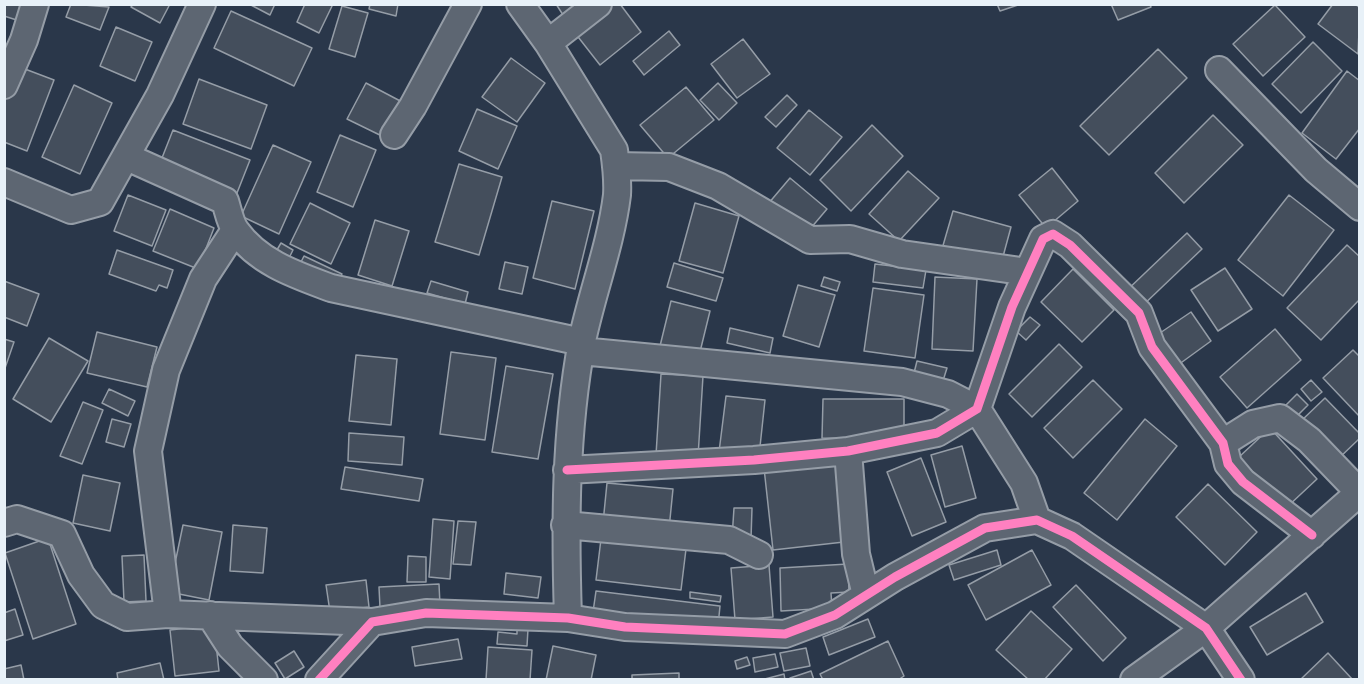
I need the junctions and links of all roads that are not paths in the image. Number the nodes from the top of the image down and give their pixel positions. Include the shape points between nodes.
1 (35, 4) edge
2 (202, 4) edge
3 (468, 4) edge
4 (520, 4) edge
5 (598, 4) edge
6 (548, 43) junction
7 (1219, 70) dead end
8 (4, 86) edge
9 (394, 135) dead end
10 (127, 157) junction
11 (616, 166) junction
12 (4, 182) edge
13 (1359, 207) edge
14 (235, 230) junction
15 (1028, 272) junction
16 (582, 346) junction
17 (977, 409) junction
18 (1223, 443) junction
19 (848, 451) junction
20 (567, 470) junction
21 (1359, 492) edge
22 (1037, 520) junction
23 (4, 523) edge
24 (565, 525) junction
25 (1312, 535) junction
26 (759, 555) dead end
27 (866, 595) junction
28 (168, 614) junction
29 (210, 615) junction
30 (568, 618) junction
31 (372, 622) junction
32 (1206, 628) junction
33 (264, 680) edge
34 (319, 680) edge
35 (1134, 680) edge
36 (1241, 680) edge

1 - 8 street
2 - 10 street
3 - 9 street
4 - 6 street
5 - 6 street
6 - 11 street via 614,150
7 - 13 street via 1316,170
10 - 12 street via 100,202 71,210
10 - 14 street via 225,201
11 - 15 street via 669,167 718,186 810,240 850,239 902,254
11 - 16 street via 617,195
14 - 16 street via 262,258 331,288
14 - 28 street via 203,279 166,370 148,451
15 - 17 street
15 - 18 street via 1043,239 1053,234 1070,245 1139,313 1152,347
16 - 17 street via 902,382 948,394
16 - 20 street
17 - 19 street via 937,433
17 - 22 street via 1024,483
18 - 21 street via 1253,424 1280,418 1309,440
18 - 25 street via 1228,464 1243,482
19 - 20 street
19 - 27 street via 856,554
20 - 24 street
21 - 25 street
22 - 27 street via 985,528
22 - 32 street via 1072,536
23 - 28 street via 17,519 62,534 81,574 103,605 127,617
24 - 26 street via 729,540
24 - 30 street
25 - 32 street
27 - 30 street via 835,615 785,634 625,627
28 - 29 street
29 - 31 street
29 - 33 street via 230,646
30 - 31 street via 426,613
31 - 34 street
32 - 35 street
32 - 36 street

